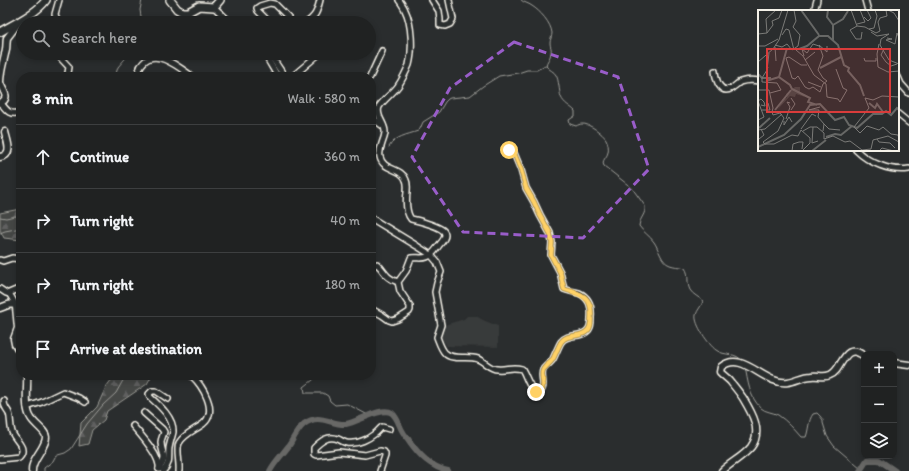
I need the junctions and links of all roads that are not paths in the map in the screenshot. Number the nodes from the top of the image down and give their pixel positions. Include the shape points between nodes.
1 (46, 0) edge
2 (59, 0) edge
3 (170, 0) edge
4 (220, 0) edge
5 (320, 0) edge
6 (399, 0) edge
7 (432, 0) edge
8 (449, 0) edge
9 (817, 0) edge
10 (198, 3) edge
11 (214, 7) junction
12 (814, 10) edge
13 (27, 16) edge
14 (56, 16) edge
15 (224, 16) edge
16 (263, 16) edge
17 (286, 16) edge
18 (315, 16) edge
19 (16, 23) edge
20 (16, 26) edge
21 (0, 32) edge
22 (382, 51) dead end
23 (63, 60) edge
24 (146, 60) edge
25 (167, 60) edge
26 (268, 60) edge
27 (273, 60) edge
28 (312, 60) edge
29 (68, 72) edge
30 (139, 72) edge
31 (185, 72) edge
32 (275, 72) edge
33 (281, 72) edge
34 (298, 72) edge
35 (372, 72) edge
36 (715, 72) dead end
37 (899, 79) edge
38 (758, 82) edge
39 (909, 93) edge
40 (0, 103) edge
41 (16, 113) edge
42 (899, 115) edge
43 (376, 121) edge
44 (909, 123) edge
45 (384, 127) junction
46 (5, 132) dead end
47 (509, 150) dead end
48 (857, 151) edge
49 (0, 157) edge
50 (909, 169) edge
51 (376, 221) edge
52 (431, 256) junction
53 (16, 258) edge
54 (0, 260) edge
55 (376, 264) edge
56 (398, 282) junction
57 (0, 289) edge
58 (16, 290) edge
59 (9, 294) junction
60 (16, 306) joint
61 (0, 308) edge
62 (376, 312) edge
63 (16, 334) edge
64 (16, 346) edge
65 (861, 354) edge
66 (897, 363) edge
67 (909, 365) edge
68 (27, 380) edge
69 (196, 380) edge
70 (168, 399) dead end
71 (4, 401) dead end
72 (85, 402) dead end
73 (27, 408) junction
74 (144, 413) dead end
75 (133, 426) dead end
76 (388, 429) dead end
77 (0, 458) edge
78 (160, 470) edge
79 (32, 471) edge
80 (179, 471) edge
81 (380, 471) edge
82 (722, 471) edge

1 - 13 highway
2 - 14 street
3 - 10 highway via 182,12 188,12
4 - 11 highway
5 - 18 street
6 - 45 street via 409,19 411,54 409,65 400,83 379,107
7 - 8 street via 439,12 440,25 444,26 450,24 453,19
9 - 12 street
10 - 11 highway
11 - 15 street
16 - 17 street via 257,8 270,3 275,4
19 - 21 highway
20 - 40 main road via 7,38 0,81 6,97
22 - 35 street
23 - 29 street via 68,65
24 - 30 street
25 - 31 street
26 - 32 street
27 - 33 street
28 - 34 street
36 - 38 street via 717,82 725,89 742,81
37 - 39 street
40 - 41 street via 11,113
42 - 44 street
43 - 45 street
45 - 52 street via 380,156 383,164 402,173 406,179 409,216 411,219 438,227 444,232 444,240
46 - 49 main road via 8,152
47 - 52 street via 514,153 526,188 550,233 551,255 560,272 564,289 584,296 590,302 590,326 586,332 566,337 562,341 553,359 543,370 541,391 532,390 522,369 495,369 478,359 450,357 446,354 437,336 441,325 435,292 440,272 437,262
48 - 50 street via 876,163 896,170
51 - 52 street
52 - 56 street via 411,258
53 - 54 street
55 - 56 street via 388,278
56 - 62 street via 400,291 410,306 409,312 392,321
57 - 59 street
58 - 59 street
59 - 60 street
60 - 61 main road via 14,304
63 - 64 main road
65 - 82 main road via 848,353 830,376 803,377 781,383 735,361 721,367 720,372 748,406 755,419 756,435 745,454
66 - 67 main road
68 - 73 main road
69 - 80 street via 205,394 210,412 204,422 180,441
70 - 78 street via 156,391 149,394 172,424 169,460 167,466
71 - 77 street via 4,407 10,414 12,433 20,443 22,452 19,457
72 - 73 street via 63,392
73 - 79 main road via 36,426 46,434 45,443
74 - 78 street via 164,432 161,442 165,457
75 - 78 street via 158,459
76 - 81 street via 382,427 372,436 352,444 327,438 317,444 313,451 316,455 339,452 365,455 384,452

